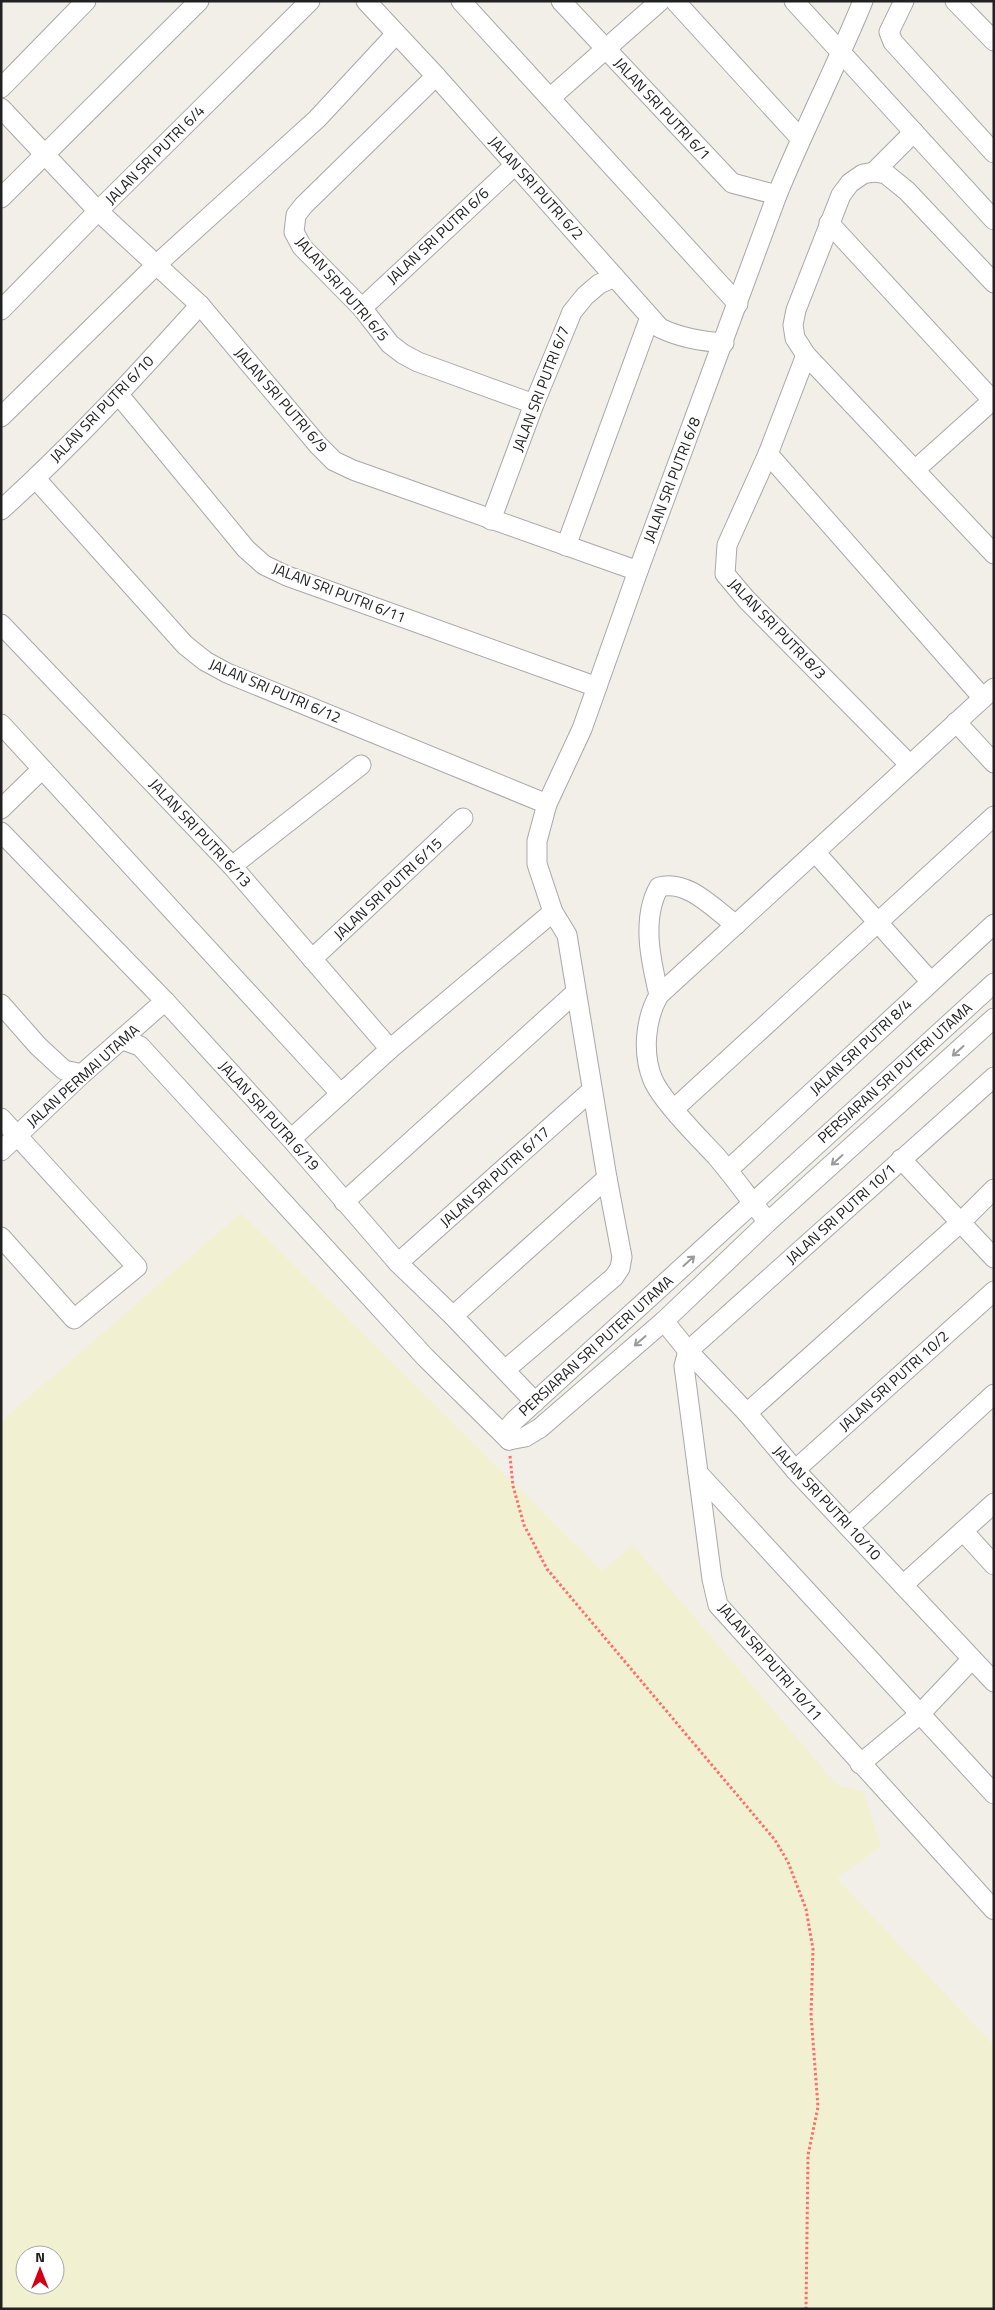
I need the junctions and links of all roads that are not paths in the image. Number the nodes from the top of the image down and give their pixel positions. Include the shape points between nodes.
1 (86, 1) edge
2 (199, 1) edge
3 (310, 1) edge
4 (366, 1) edge
5 (461, 1) edge
6 (561, 1) edge
7 (660, 1) edge
8 (675, 1) edge
9 (794, 1) edge
10 (863, 1) edge
11 (904, 1) edge
12 (955, 1) edge
13 (396, 34) junction
14 (994, 41) edge
15 (605, 49) junction
16 (842, 53) junction
17 (436, 76) junction
18 (1, 88) edge
19 (550, 98) junction
20 (1, 108) edge
21 (914, 132) junction
22 (800, 138) junction
23 (994, 153) edge
24 (46, 154) junction
25 (515, 165) junction
26 (874, 172) junction
27 (778, 195) junction
28 (1, 198) edge
29 (98, 210) junction
30 (994, 220) edge
31 (829, 223) junction
32 (156, 265) junction
33 (615, 277) junction
34 (994, 283) edge
35 (738, 304) junction
36 (200, 305) junction
37 (362, 308) junction
38 (1, 310) edge
39 (650, 317) junction
40 (724, 343) junction
41 (806, 355) junction
42 (119, 395) junction
43 (993, 400) edge
44 (534, 404) junction
45 (1, 417) edge
46 (768, 454) junction
47 (916, 469) junction
48 (36, 478) junction
49 (1, 510) edge
50 (491, 520) junction
51 (566, 546) junction
52 (994, 554) edge
53 (638, 571) junction
54 (1, 624) edge
55 (597, 687) junction
56 (988, 693) edge
57 (956, 722) junction
58 (1, 724) edge
59 (994, 763) edge
60 (362, 765) dead end
61 (910, 765) junction
62 (42, 769) junction
63 (547, 804) junction
64 (1, 809) edge
65 (994, 816) edge
66 (463, 818) dead end
67 (1, 832) edge
68 (815, 852) junction
69 (232, 866) junction
70 (553, 912) junction
71 (879, 922) junction
72 (994, 924) edge
73 (736, 925) junction
74 (312, 959) junction
75 (931, 982) junction
76 (994, 983) edge
77 (575, 993) junction
78 (660, 995) junction
79 (165, 1001) junction
80 (1, 1004) edge
81 (994, 1018) edge
82 (123, 1040) junction
83 (390, 1050) junction
84 (82, 1074) junction
85 (994, 1076) edge
86 (592, 1090) junction
87 (341, 1094) junction
88 (674, 1109) junction
89 (1, 1118) edge
90 (17, 1136) junction
91 (291, 1138) junction
92 (1, 1151) edge
93 (901, 1159) junction
94 (728, 1170) junction
95 (606, 1178) junction
96 (994, 1189) edge
97 (344, 1202) junction
98 (753, 1203) junction
99 (768, 1222) junction
100 (961, 1222) junction
101 (1, 1237) edge
102 (994, 1258) edge
103 (398, 1263) junction
104 (994, 1291) edge
105 (452, 1316) junction
106 (664, 1322) junction
107 (688, 1351) junction
108 (505, 1370) junction
109 (994, 1394) edge
110 (535, 1402) junction
111 (747, 1413) junction
112 (509, 1440) junction
113 (795, 1470) junction
114 (698, 1473) junction
115 (994, 1503) edge
116 (849, 1527) junction
117 (963, 1531) junction
118 (994, 1565) edge
119 (903, 1585) junction
120 (972, 1659) junction
121 (994, 1682) edge
122 (920, 1714) junction
123 (860, 1764) junction
124 (994, 1794) edge
125 (994, 1910) edge

1 - 18 street
2 - 24 street
3 - 29 street, JALAN SRI PUTRI 6/4
4 - 13 street, JALAN SRI PUTRI 6/2
5 - 19 street
6 - 15 street, JALAN SRI PUTRI 6/1
7 - 15 street
8 - 22 street
9 - 16 street
10 - 16 street, JALAN SRI PUTRI 6/8
11 - 23 street via 889,32 893,42
12 - 14 street
13 - 17 street, JALAN SRI PUTRI 6/2
13 - 32 street via 317,120
15 - 19 street
15 - 27 street, JALAN SRI PUTRI 6/1 via 732,184
16 - 21 street
16 - 22 street, JALAN SRI PUTRI 6/8
17 - 25 street, JALAN SRI PUTRI 6/2
17 - 37 street, JALAN SRI PUTRI 6/5 via 296,215 294,232 302,247
19 - 35 street
20 - 24 street, JALAN SRI PUTRI 6/9
21 - 26 street
21 - 30 street
22 - 27 street, JALAN SRI PUTRI 6/8
24 - 28 street
24 - 29 street, JALAN SRI PUTRI 6/9
25 - 33 street, JALAN SRI PUTRI 6/2
25 - 37 street, JALAN SRI PUTRI 6/6
26 - 31 street via 863,174 850,184
26 - 34 street via 886,174 907,191
27 - 35 street, JALAN SRI PUTRI 6/8
29 - 32 street, JALAN SRI PUTRI 6/9
29 - 38 street, JALAN SRI PUTRI 6/4
31 - 41 street via 800,298 794,325 795,338
31 - 43 street
32 - 36 street, JALAN SRI PUTRI 6/9
32 - 45 street
33 - 39 street, JALAN SRI PUTRI 6/2
33 - 44 street, JALAN SRI PUTRI 6/7 via 592,290 572,312
35 - 40 street, JALAN SRI PUTRI 6/8
36 - 42 street, JALAN SRI PUTRI 6/10
36 - 50 street, JALAN SRI PUTRI 6/9 via 334,461
37 - 44 street, JALAN SRI PUTRI 6/5 via 390,344 403,354
39 - 40 street, JALAN SRI PUTRI 6/2 via 660,328 677,336
39 - 51 street
40 - 53 street, JALAN SRI PUTRI 6/8
41 - 46 street, JALAN SRI PUTRI 8/3
41 - 47 street
42 - 48 street, JALAN SRI PUTRI 6/10
42 - 55 street, JALAN SRI PUTRI 6/11 via 246,549 264,565
43 - 47 street
44 - 50 street, JALAN SRI PUTRI 6/7
46 - 56 street
46 - 61 street, JALAN SRI PUTRI 8/3 via 727,545 725,574
47 - 52 street
48 - 49 street, JALAN SRI PUTRI 6/10
48 - 63 street, JALAN SRI PUTRI 6/12 via 184,645 205,661 227,673
50 - 51 street, JALAN SRI PUTRI 6/9
51 - 53 street, JALAN SRI PUTRI 6/9
53 - 55 street, JALAN SRI PUTRI 6/8
54 - 69 street, JALAN SRI PUTRI 6/13
55 - 63 street, JALAN SRI PUTRI 6/8 via 576,744
56 - 57 street
57 - 59 street
57 - 61 street
58 - 62 street
60 - 69 street
61 - 68 street
62 - 64 street
62 - 87 street
63 - 70 street, JALAN SRI PUTRI 6/8 via 536,850 537,864
65 - 71 street
66 - 74 street, JALAN SRI PUTRI 6/15
67 - 79 street, JALAN SRI PUTRI 6/19
68 - 71 street
68 - 73 street
69 - 74 street, JALAN SRI PUTRI 6/13
70 - 77 street, JALAN SRI PUTRI 6/8 via 567,934
70 - 83 street
71 - 75 street
71 - 88 street
72 - 75 street, JALAN SRI PUTRI 8/4
73 - 78 street
73 - 78 street via 687,889 667,884 659,887 651,905 650,934 652,964
74 - 83 street, JALAN SRI PUTRI 6/13
75 - 94 street, JALAN SRI PUTRI 8/4
76 - 98 street, PERSIARAN SRI PUTERI UTAMA
77 - 86 street, JALAN SRI PUTRI 6/8
77 - 97 street
78 - 88 street via 652,1008 648,1026 649,1062 653,1080
79 - 82 street, JALAN PERMAI UTAMA
79 - 91 street, JALAN SRI PUTRI 6/19
80 - 84 street via 64,1070
81 -> 99 street, PERSIARAN SRI PUTERI UTAMA
82 - 84 street, JALAN PERMAI UTAMA
82 - 112 street via 140,1046 425,1357
83 - 87 street
84 - 90 street, JALAN PERMAI UTAMA
85 - 93 street, JALAN SRI PUTRI 10/1
86 - 95 street, JALAN SRI PUTRI 6/8
86 - 103 street, JALAN SRI PUTRI 6/17
87 - 91 street
88 - 94 street
89 - 90 street
90 - 92 street, JALAN PERMAI UTAMA
90 - 101 street via 137,1267 74,1319
91 - 97 street, JALAN SRI PUTRI 6/19
93 - 100 street
93 - 107 street, JALAN SRI PUTRI 10/1
94 - 98 street
95 - 105 street
95 - 108 street, JALAN SRI PUTRI 6/8 via 622,1257 620,1268 614,1277
96 - 100 street
97 - 103 street, JALAN SRI PUTRI 6/19
98 - 99 street
110 -> 98 street, PERSIARAN SRI PUTERI UTAMA
99 - 106 street, PERSIARAN SRI PUTERI UTAMA
100 - 102 street
100 - 111 street
103 - 105 street, JALAN SRI PUTRI 6/19
104 - 113 street, JALAN SRI PUTRI 10/2
105 - 108 street, JALAN SRI PUTRI 6/19
106 - 107 street, JALAN SRI PUTRI 10/10
106 -> 112 street, PERSIARAN SRI PUTERI UTAMA via 540,1428 525,1437
107 - 111 street, JALAN SRI PUTRI 10/10
107 - 114 street, JALAN SRI PUTRI 10/11 via 684,1366
108 - 110 street, JALAN SRI PUTRI 6/19
109 - 116 street
110 - 112 street, PERSIARAN SRI PUTERI UTAMA via 510,1427
111 - 113 street, JALAN SRI PUTRI 10/10
113 - 116 street, JALAN SRI PUTRI 10/10
114 - 122 street
114 - 123 street, JALAN SRI PUTRI 10/11 via 718,1605
115 - 117 street
116 - 119 street, JALAN SRI PUTRI 10/10
117 - 118 street
117 - 119 street
119 - 120 street, JALAN SRI PUTRI 10/10
120 - 121 street, JALAN SRI PUTRI 10/10
120 - 122 street
122 - 123 street
122 - 124 street
123 - 125 street, JALAN SRI PUTRI 10/11

